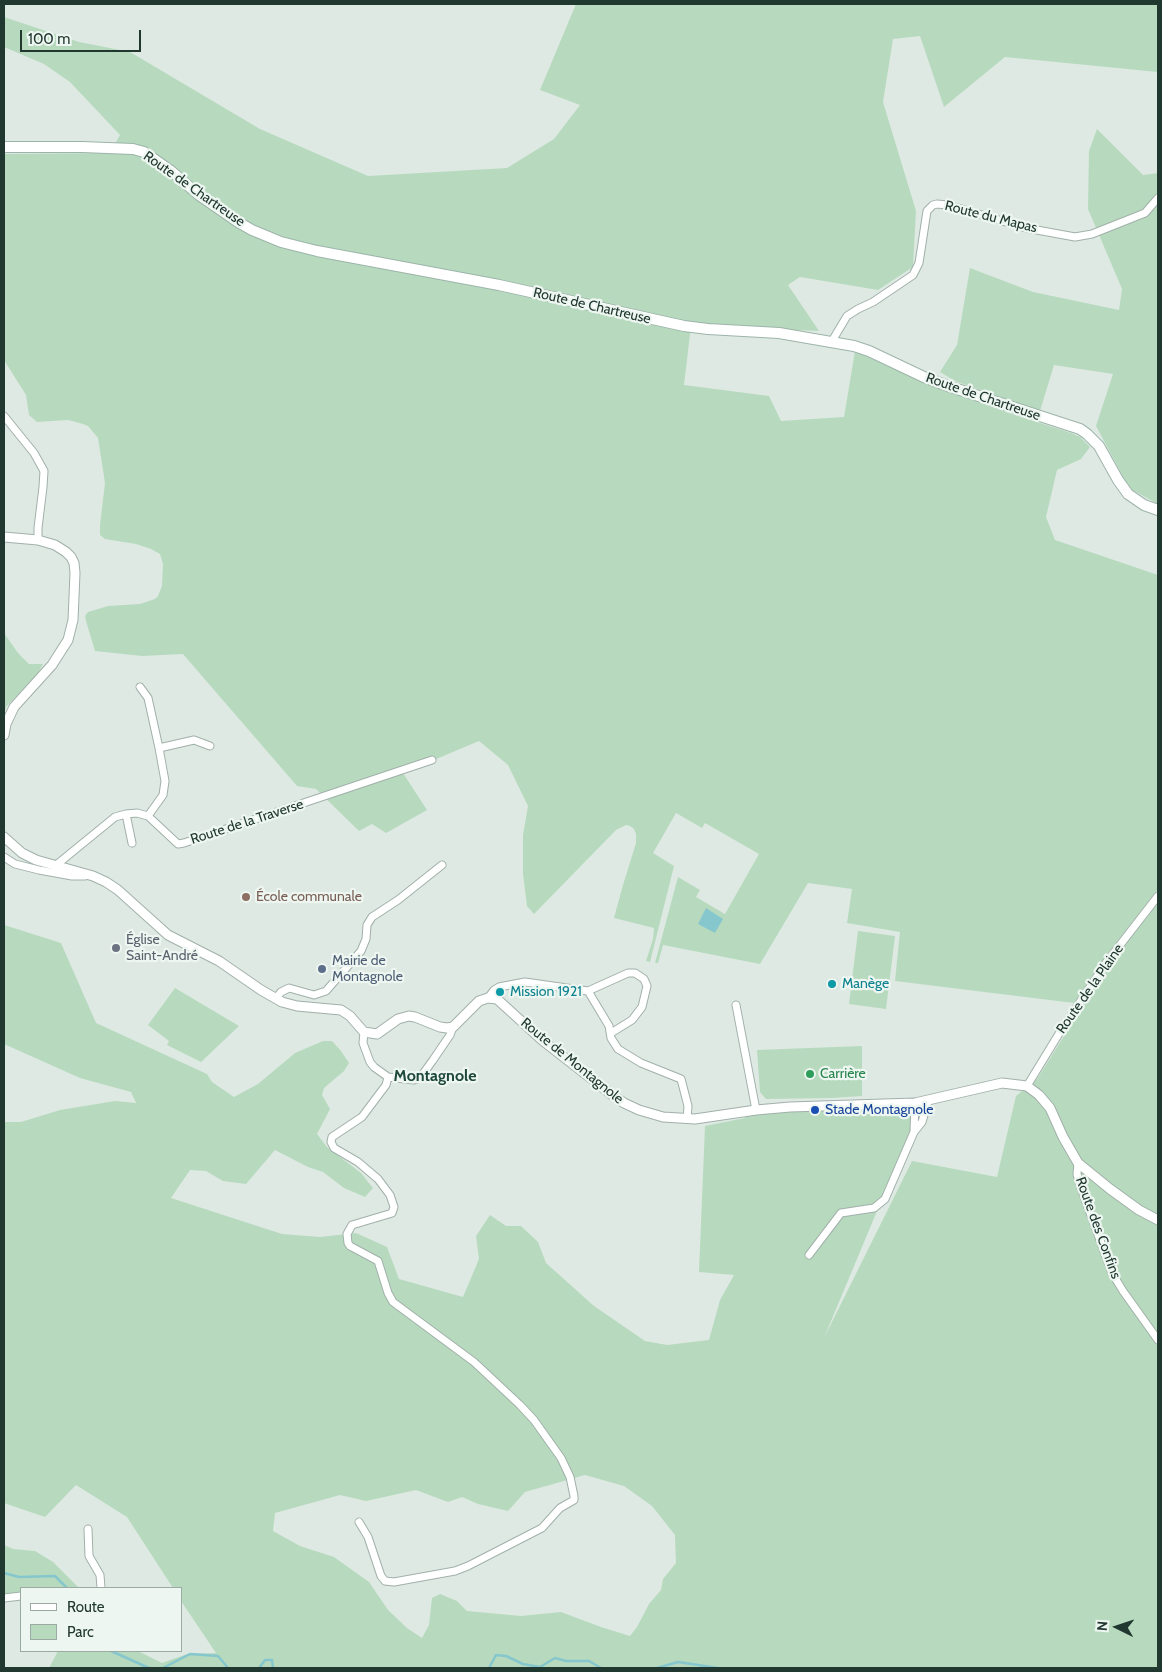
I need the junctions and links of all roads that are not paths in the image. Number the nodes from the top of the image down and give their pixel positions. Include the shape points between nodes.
1 (4, 147) edge
2 (1158, 198) edge
3 (832, 341) junction
4 (4, 416) edge
5 (1158, 510) edge
6 (4, 538) edge
7 (38, 540) junction
8 (140, 687) dead end
9 (5, 726) edge
10 (4, 736) edge
11 (210, 746) dead end
12 (159, 748) junction
13 (432, 760) dead end
14 (126, 814) junction
15 (148, 816) junction
16 (4, 838) edge
17 (132, 843) dead end
18 (4, 857) edge
19 (442, 865) dead end
20 (55, 866) junction
21 (93, 876) junction
22 (1158, 896) edge
23 (588, 991) junction
24 (276, 998) junction
25 (488, 998) junction
26 (736, 1004) dead end
27 (453, 1026) junction
28 (364, 1032) junction
29 (611, 1033) junction
30 (388, 1077) junction
31 (1027, 1086) junction
32 (928, 1101) junction
33 (915, 1103) junction
34 (756, 1110) junction
35 (687, 1119) junction
36 (914, 1132) junction
37 (1078, 1163) junction
38 (1158, 1220) edge
39 (809, 1255) dead end
40 (1158, 1340) edge
41 (359, 1522) dead end
42 (88, 1529) dead end
43 (101, 1587) edge
44 (20, 1596) edge
45 (4, 1598) edge

1 - 3 main road, Route de Chartreuse via 133,148 144,152 199,195 252,230 281,242 317,251 498,285 684,326 779,333
2 - 3 street, Route du Mapas via 1145,213 1084,236 1026,228 948,205 932,205 927,211 919,263 912,275 847,316
3 - 5 main road, Route de Chartreuse via 868,351 952,388 1080,430 1099,446 1128,494
4 - 7 street via 44,471
6 - 7 street
7 - 9 street via 61,548 74,563 74,620 61,652 14,706
8 - 12 street via 148,698
9 - 10 street
11 - 12 street via 194,740
12 - 15 street via 165,788
13 - 15 street, Route de la Traverse via 184,843 178,844
14 - 15 street
14 - 17 street
14 - 20 street via 115,817
16 - 20 street via 22,853
18 - 21 street via 15,864 39,870
19 - 24 street via 372,917 361,951 326,991 314,995 289,988
20 - 21 street
21 - 24 street via 118,890 168,935 219,961
22 - 31 street, Route de la Plaine via 1106,963
23 - 25 street via 525,982 499,987
23 - 29 street
23 - 29 street via 628,973 644,979 647,986 642,1007 632,1020
24 - 28 street via 297,1006 341,1010
25 - 27 street via 473,1006
25 - 35 street, Route de Montagnole via 499,1001 542,1040 624,1104 663,1117
26 - 34 street
27 - 28 street via 440,1027 409,1016 398,1019 377,1034
27 - 30 street via 420,1078
28 - 30 street via 363,1043 370,1062
29 - 35 street via 618,1049 681,1080 688,1106
30 - 41 street via 386,1085 362,1117 332,1137 334,1148 358,1162 378,1180 390,1195 394,1207 392,1213 352,1225 347,1234 348,1243 378,1261 390,1299 474,1362 520,1404 561,1458 570,1477 574,1500 560,1508 542,1528 468,1566 394,1582 381,1576 368,1537
31 - 32 street, Route de Montagnole via 1002,1083
31 - 37 street via 1050,1108
32 - 33 street, Route de Montagnole
32 - 36 street via 922,1122
33 - 34 street, Route de Montagnole
33 - 36 street
34 - 35 street, Route de Montagnole
36 - 39 street via 885,1199 874,1208 841,1213
37 - 38 street via 1139,1210
37 - 40 street, Route des Confins via 1078,1179 1110,1267 1123,1292
42 - 43 street via 89,1556 100,1575
44 - 45 street

